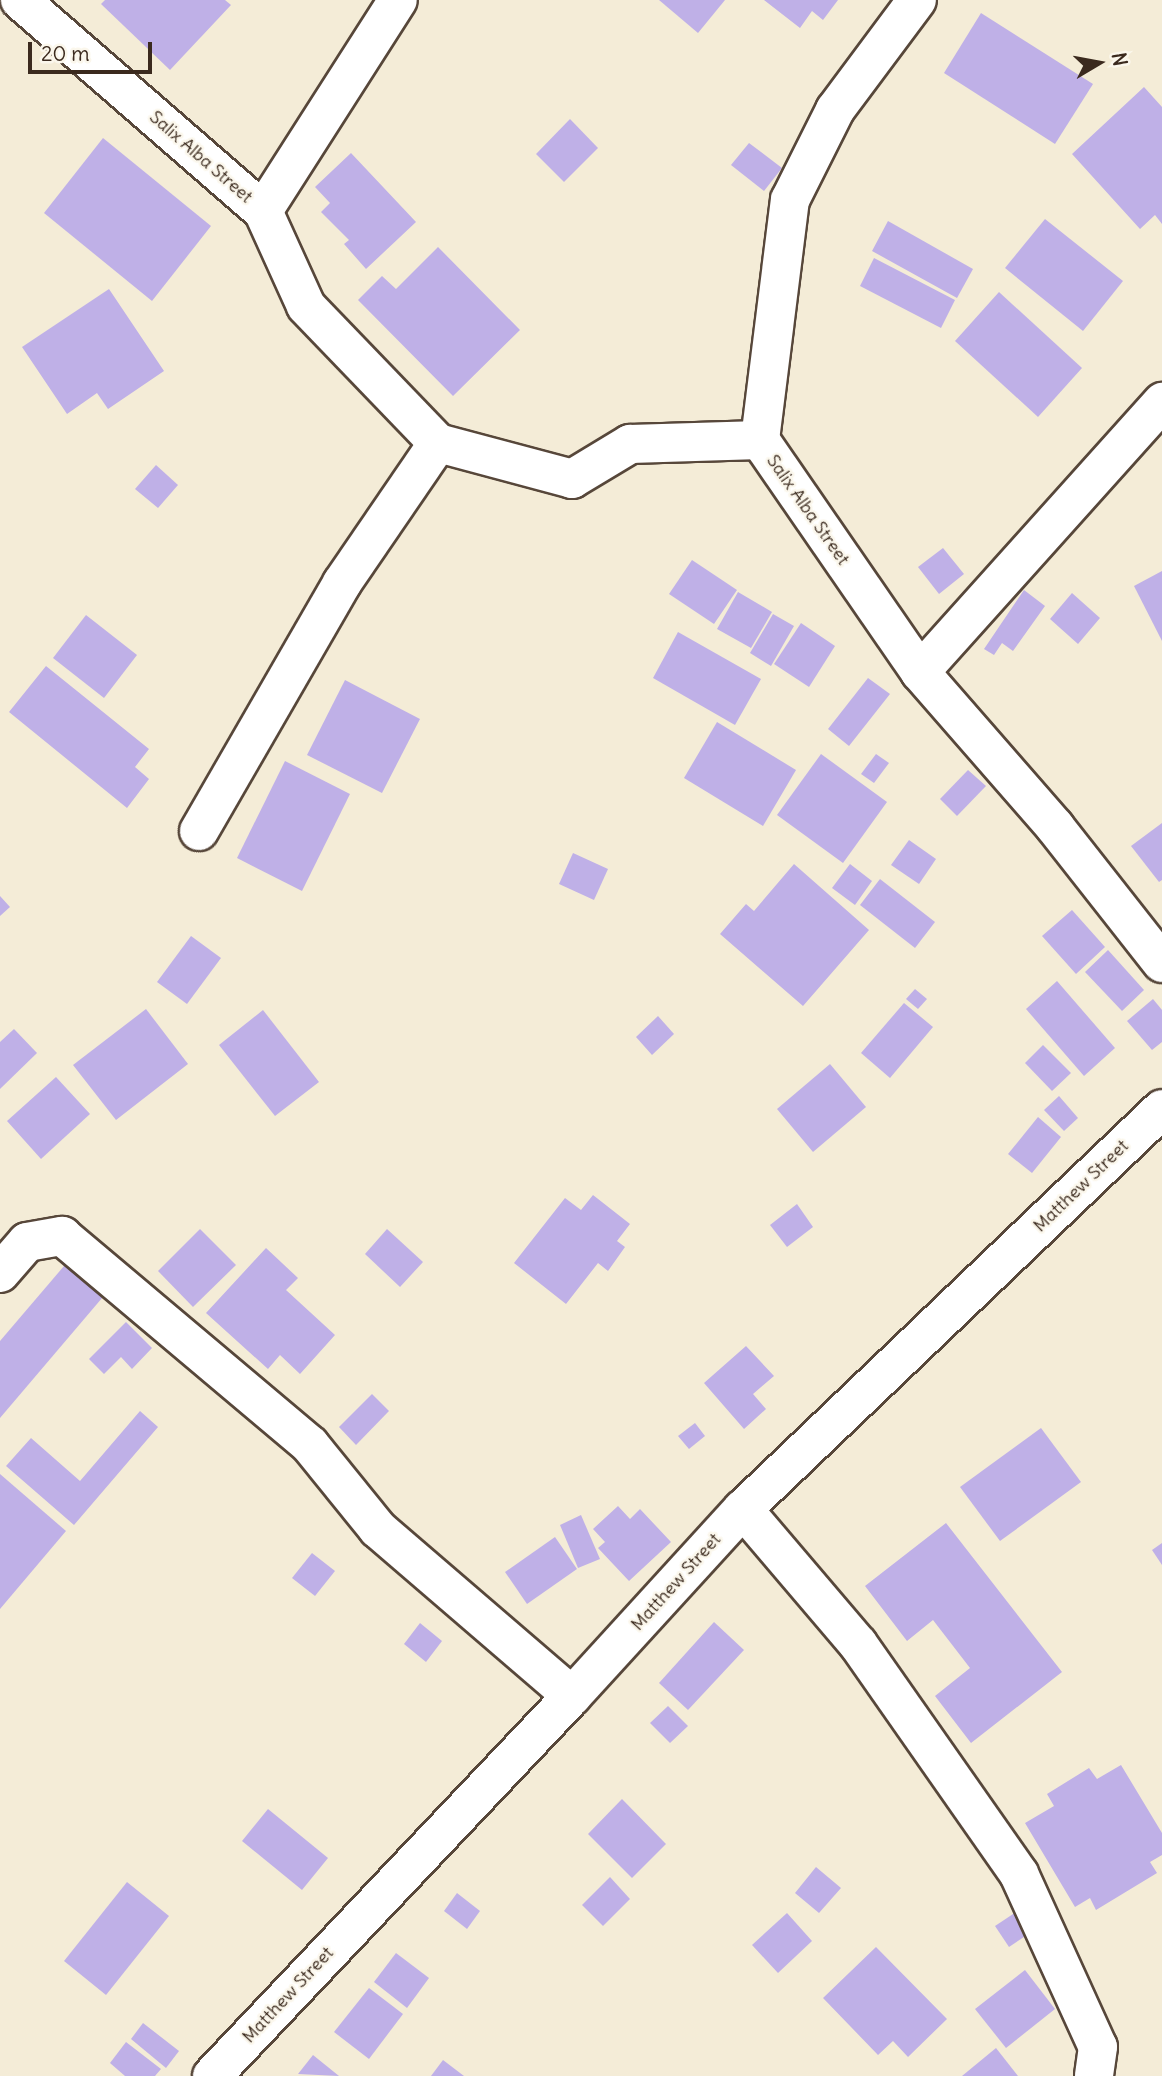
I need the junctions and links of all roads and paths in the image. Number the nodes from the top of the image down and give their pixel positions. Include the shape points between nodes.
1 (20, 0) edge
2 (398, 0) edge
3 (917, 0) edge
4 (263, 211) junction
5 (1162, 402) edge
6 (760, 440) junction
7 (438, 443) junction
8 (920, 672) junction
9 (199, 831) dead end
10 (1162, 963) edge
11 (1162, 1109) edge
12 (0, 1273) edge
13 (743, 1509) junction
14 (572, 1696) junction
15 (212, 2076) edge
16 (1094, 2076) edge

1 - 4 street, Salix Alba Street
2 - 4 street
3 - 6 street via 835,110 790,200
4 - 7 street, Salix Alba Street via 306,306
5 - 8 street
6 - 7 street, Salix Alba Street via 630,444 572,479
6 - 8 street, Salix Alba Street
7 - 9 street via 342,583
8 - 10 street, Salix Alba Street via 1055,827
11 - 13 street, Matthew Street
12 - 14 street via 27,1242 62,1236 310,1445 378,1529
13 - 14 street, Matthew Street
13 - 16 street via 858,1644 1020,1874 1098,2047
14 - 15 street, Matthew Street

